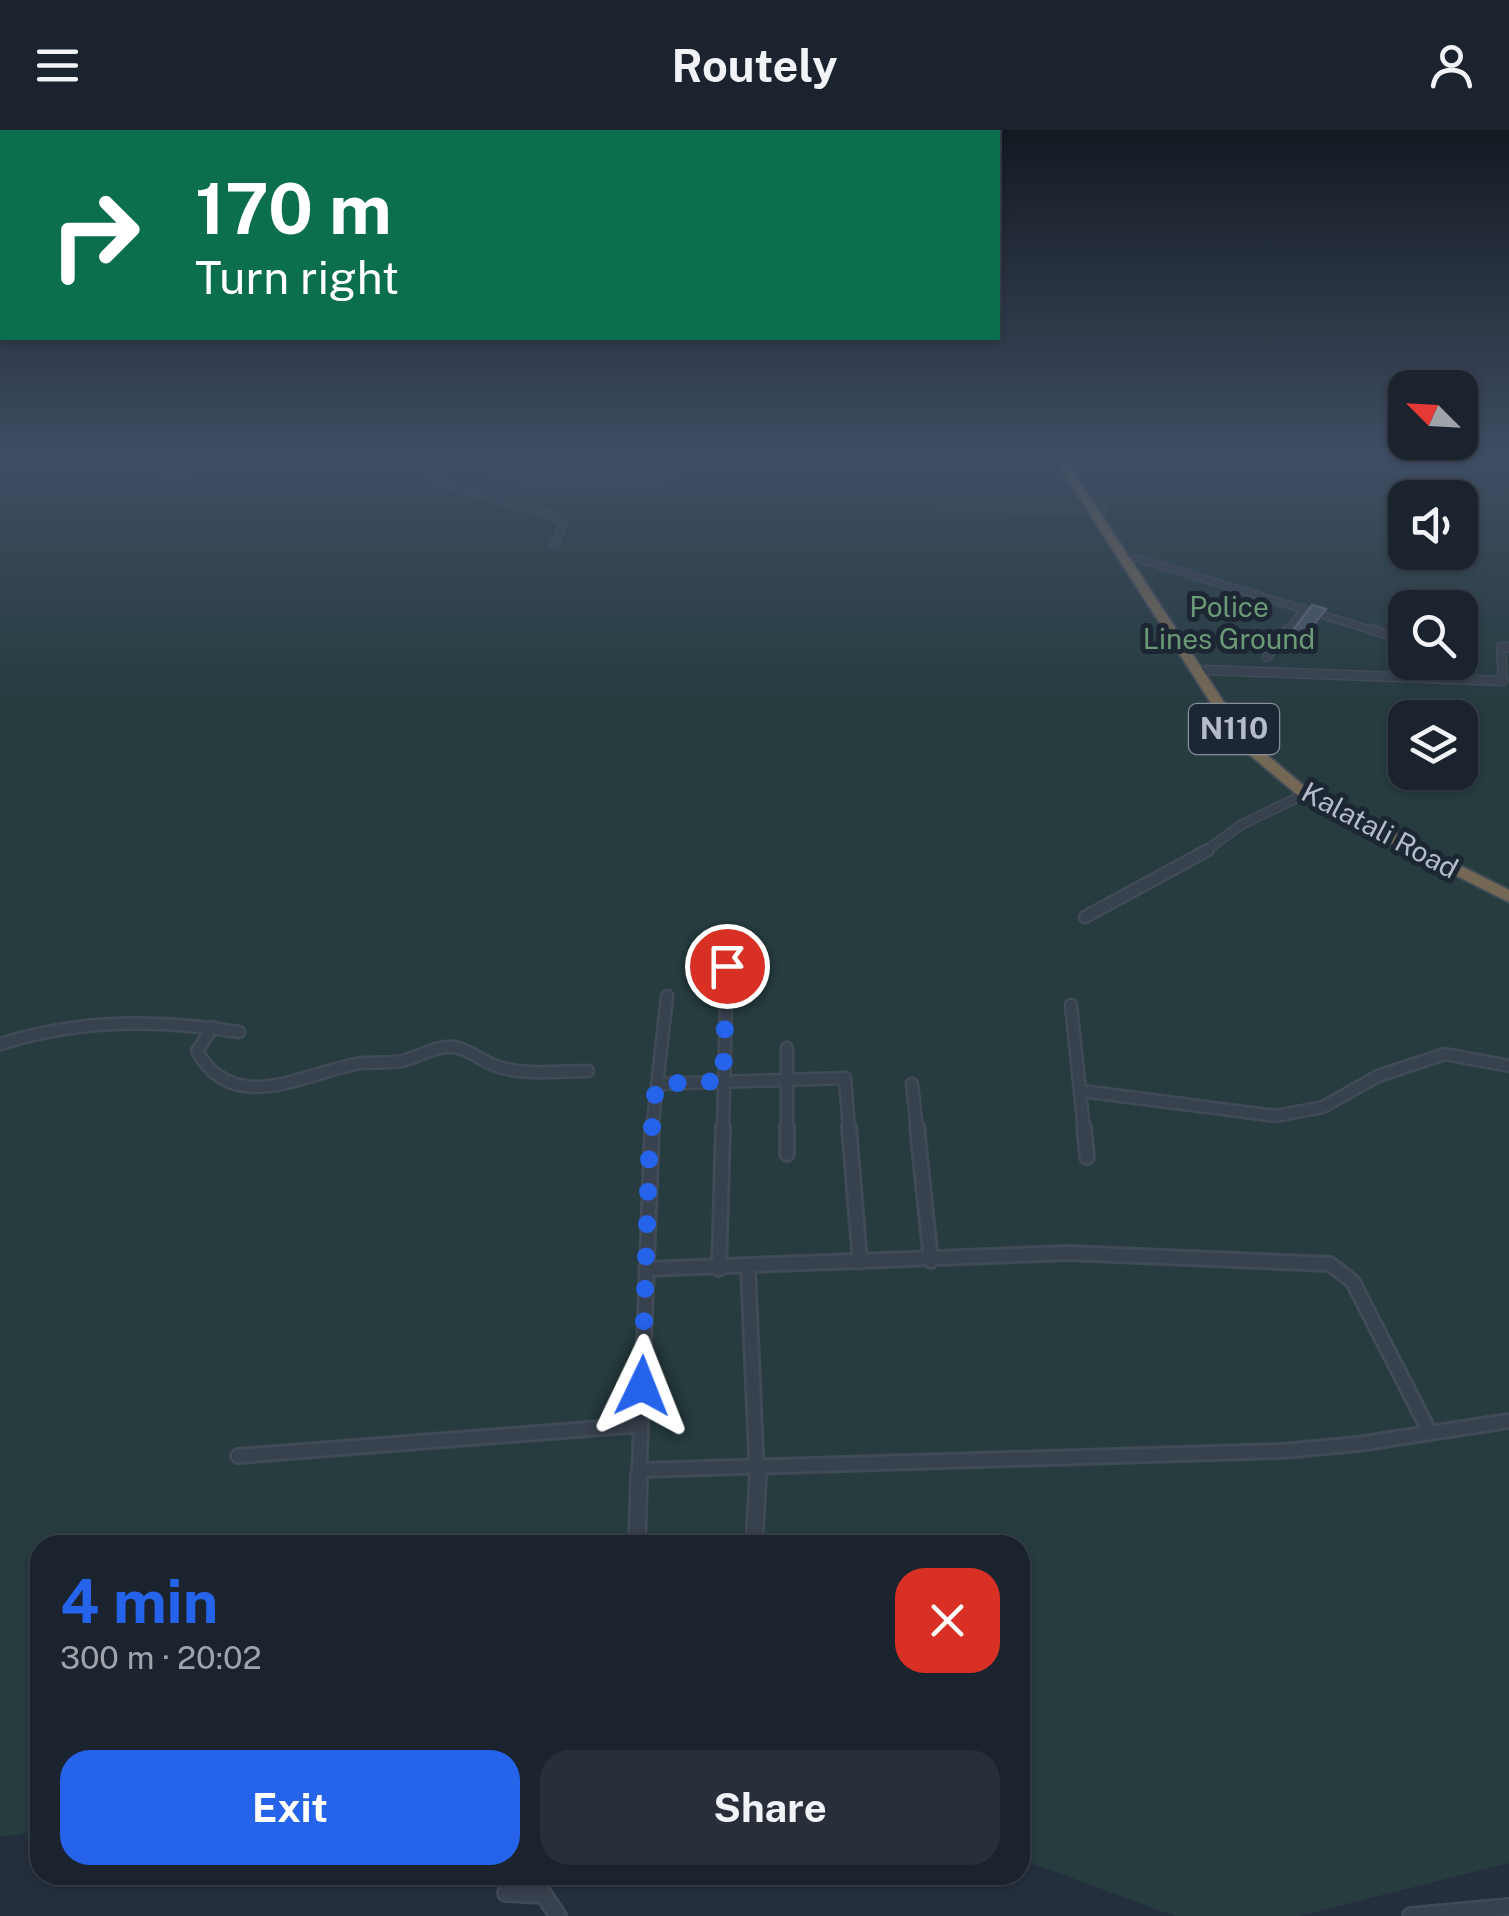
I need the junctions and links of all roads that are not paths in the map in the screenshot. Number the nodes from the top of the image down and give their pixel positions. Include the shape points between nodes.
1 (557, 538) edge
2 (1118, 538) edge
3 (554, 544) dead end
4 (1137, 565) junction
5 (1305, 608) junction
6 (1388, 635) edge
7 (1509, 647) edge
8 (1267, 657) dead end
9 (1206, 670) junction
10 (1305, 794) junction
11 (1509, 886) edge
12 (1509, 897) edge
13 (1085, 917) dead end
14 (727, 966) dead end
15 (667, 996) dead end
16 (1071, 1005) dead end
17 (214, 1028) junction
18 (240, 1032) dead end
19 (0, 1044) edge
20 (788, 1048) dead end
21 (1509, 1066) edge
22 (588, 1071) dead end
23 (786, 1080) junction
24 (723, 1081) junction
25 (656, 1084) junction
26 (912, 1084) dead end
27 (1082, 1091) junction
28 (787, 1154) dead end
29 (1087, 1157) dead end
30 (931, 1261) junction
31 (860, 1262) junction
32 (748, 1267) junction
33 (646, 1269) junction
34 (719, 1269) junction
35 (1509, 1421) edge
36 (642, 1425) junction
37 (1430, 1434) junction
38 (238, 1456) dead end
39 (758, 1468) junction
40 (641, 1470) junction
41 (638, 1535) edge
42 (755, 1535) edge
43 (506, 1893) dead end
44 (1509, 1907) edge
45 (558, 1916) edge
46 (1410, 1916) edge

1 - 3 street
2 - 4 highway, Kalatali Road / N110
4 - 5 street
4 - 9 highway, Kalatali Road / N110
4 - 10 highway, Kalatali Road / N110 via 1243,742
5 - 6 street
5 - 8 street
7 - 9 street via 1499,652 1502,682
9 - 11 highway, Kalatali Road / N110 via 1261,745 1314,790
10 - 12 highway, Kalatali Road / N110
10 - 13 street
14 - 24 street
15 - 25 street
16 - 27 street
17 - 18 street
17 - 19 street via 104,1020
17 - 22 street via 197,1051 202,1066 219,1082 245,1088 456,1047 504,1068
20 - 23 street
21 - 27 street via 1445,1054 1378,1076 1323,1107 1276,1116
23 - 24 street
23 - 28 street
23 - 31 street via 844,1078
24 - 25 street
24 - 34 street
25 - 33 street
26 - 30 street
27 - 29 street
30 - 31 street
30 - 37 street via 1139,1253 1330,1264 1353,1282
31 - 32 street
32 - 34 street
32 - 39 street
33 - 34 street
33 - 36 street
35 - 37 street
36 - 38 street
36 - 40 street
37 - 39 street via 1268,1454
39 - 40 street
39 - 42 street
40 - 41 street
43 - 45 street via 544,1895
44 - 46 street

